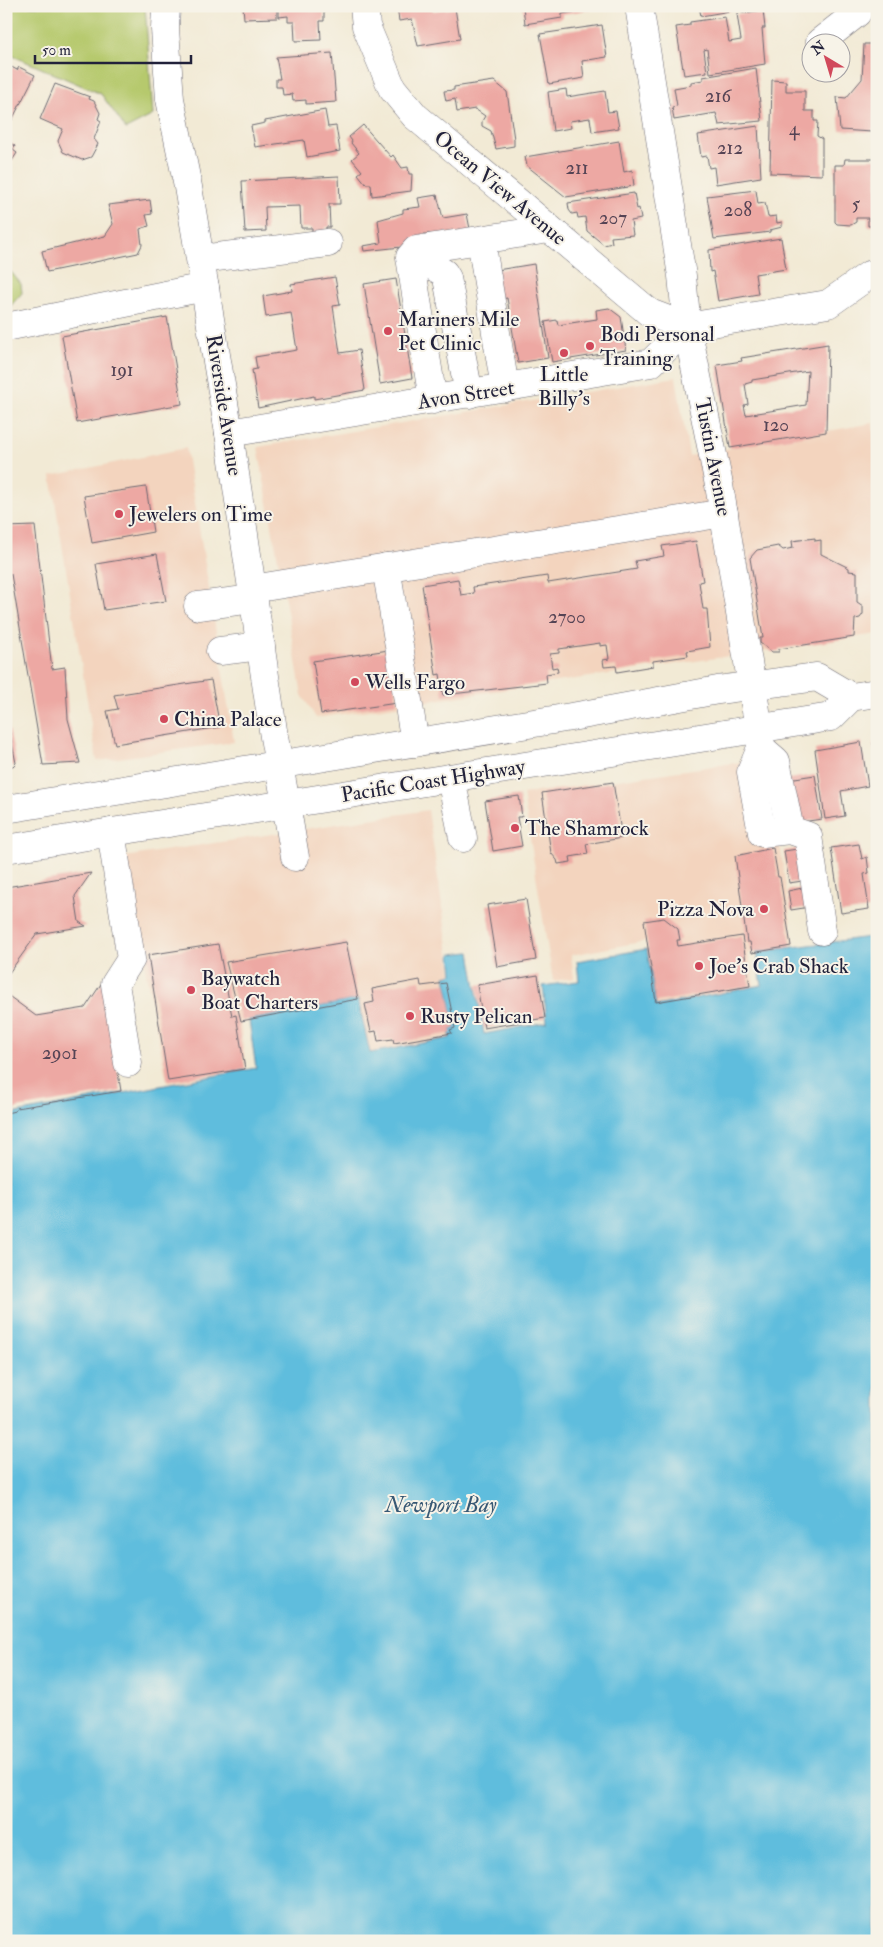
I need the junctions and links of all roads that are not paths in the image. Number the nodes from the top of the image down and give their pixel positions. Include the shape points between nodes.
1 (166, 6) edge
2 (364, 6) edge
3 (639, 6) edge
4 (861, 6) edge
5 (833, 32) edge
6 (549, 230) junction
7 (481, 240) junction
8 (328, 243) dead end
9 (431, 248) junction
10 (201, 259) junction
11 (877, 274) edge
12 (205, 287) junction
13 (6, 326) edge
14 (687, 327) junction
15 (506, 388) junction
16 (469, 394) junction
17 (433, 400) junction
18 (230, 433) junction
19 (724, 513) junction
20 (386, 567) junction
21 (253, 594) junction
22 (198, 606) dead end
23 (261, 646) junction
24 (220, 651) dead end
25 (752, 686) junction
26 (864, 695) edge
27 (760, 738) junction
28 (415, 743) junction
29 (279, 765) junction
30 (451, 778) junction
31 (286, 804) junction
32 (6, 809) edge
33 (111, 832) junction
34 (463, 838) dead end
35 (6, 849) edge
36 (295, 857) dead end
37 (822, 931) dead end
38 (128, 1063) dead end

1 - 10 main road, Riverside Avenue via 170,99
2 - 6 main road, Ocean View Avenue via 366,26 392,88 415,116
3 - 14 main road, Tustin Avenue via 682,276
4 - 5 main road
6 - 7 main road
6 - 14 main road, Ocean View Avenue via 650,313
7 - 9 main road
7 - 15 main road
8 - 10 main road
9 - 16 main road via 433,266 447,278
9 - 17 main road via 416,250 410,258
10 - 12 main road, Riverside Avenue
11 - 14 main road via 870,275 828,304
12 - 13 main road
12 - 18 main road, Riverside Avenue
14 - 15 main road, Avon Street via 650,363
14 - 19 main road, Tustin Avenue
15 - 16 main road, Avon Street
16 - 17 main road, Avon Street
17 - 18 main road, Avon Street
18 - 21 main road, Riverside Avenue
19 - 20 main road
19 - 25 main road, Tustin Avenue
20 - 21 main road
20 - 28 main road
21 - 22 main road
21 - 23 main road, Riverside Avenue
23 - 24 main road
23 - 29 main road, Riverside Avenue
25 - 26 main road, Pacific Coast Highway via 817,678
25 - 27 main road, Tustin Avenue
25 - 28 main road, Pacific Coast Highway
26 - 27 main road, Pacific Coast Highway via 831,717
27 - 30 main road, Pacific Coast Highway
27 - 37 main road via 751,772 762,833 790,830 808,836
28 - 29 main road, Pacific Coast Highway
29 - 31 main road, Riverside Avenue
29 - 32 main road, Pacific Coast Highway
30 - 31 main road, Pacific Coast Highway
30 - 34 main road
31 - 33 main road, Pacific Coast Highway
31 - 36 main road, Riverside Avenue
33 - 35 main road, Pacific Coast Highway
33 - 38 main road via 131,959 116,984

